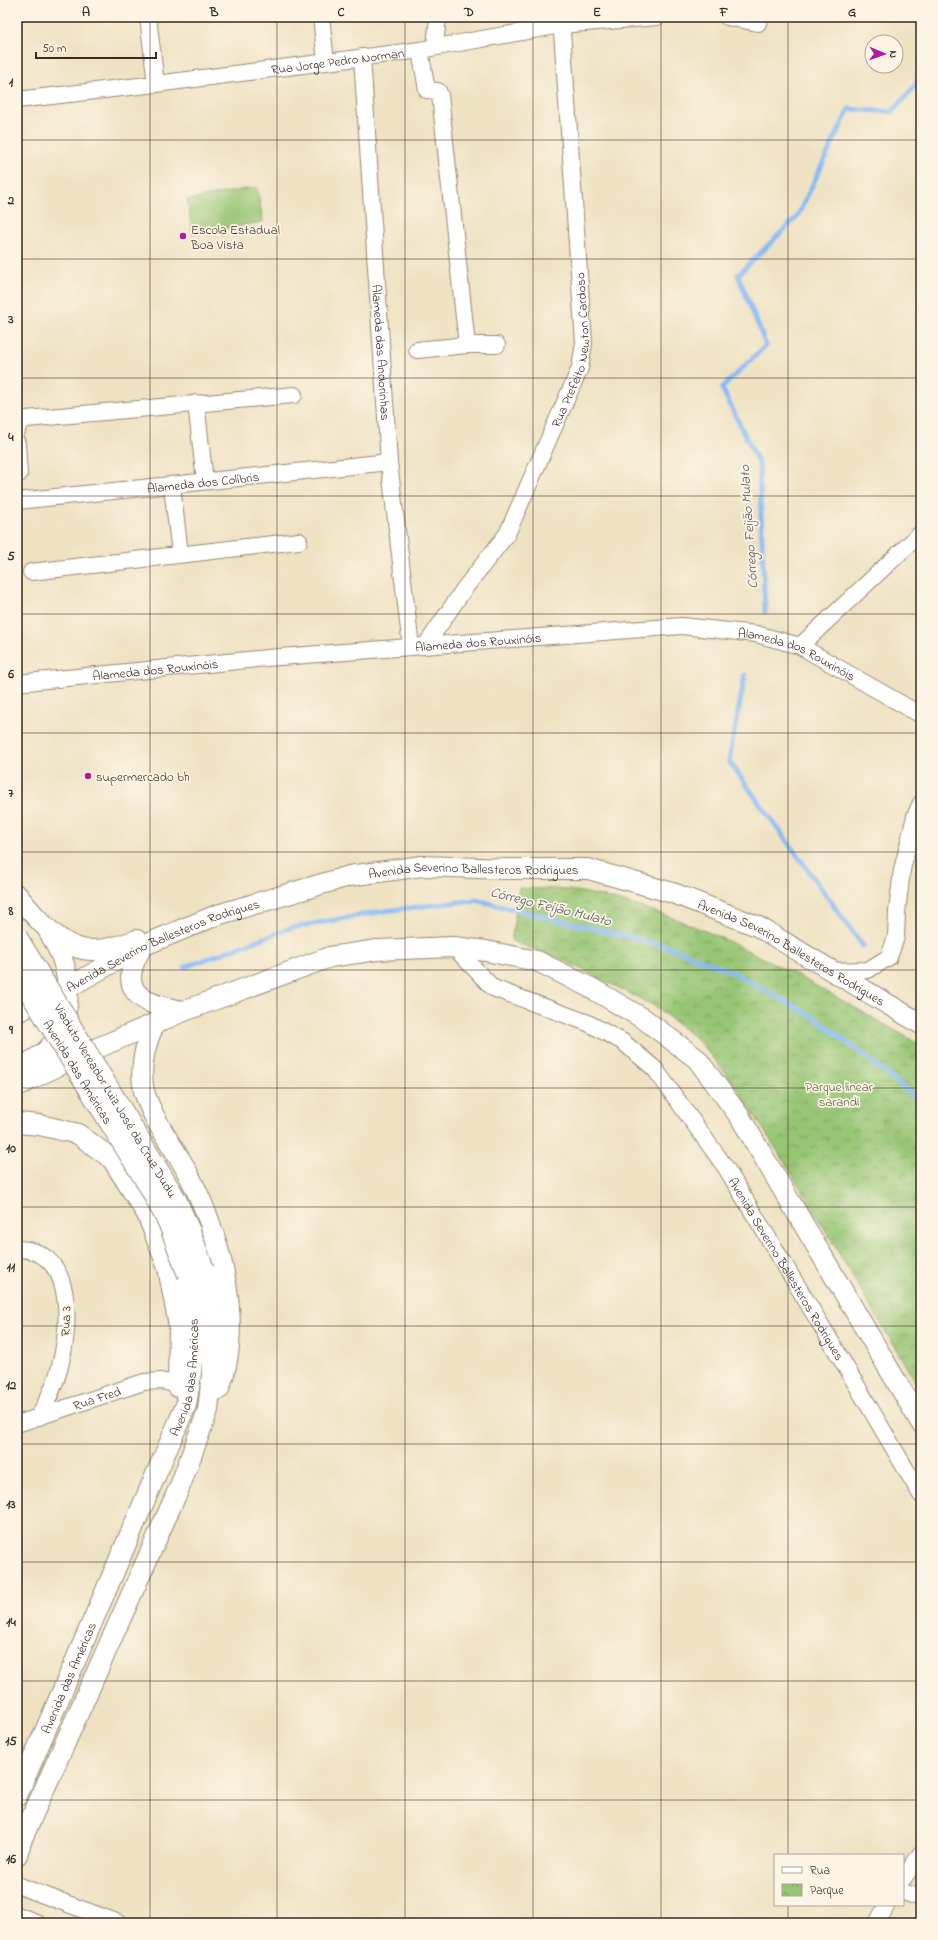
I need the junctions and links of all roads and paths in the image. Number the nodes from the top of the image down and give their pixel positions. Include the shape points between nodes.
1 (148, 17) edge
2 (321, 17) edge
3 (438, 17) edge
4 (658, 17) edge
5 (727, 17) edge
6 (561, 21) edge
7 (758, 24) dead end
8 (427, 48) junction
9 (362, 57) junction
10 (326, 61) junction
11 (156, 84) junction
12 (17, 100) edge
13 (467, 345) junction
14 (497, 345) dead end
15 (417, 350) dead end
16 (294, 395) dead end
17 (196, 403) junction
18 (17, 431) edge
19 (17, 443) edge
20 (389, 462) junction
21 (19, 474) dead end
22 (205, 481) junction
23 (172, 486) junction
24 (17, 501) edge
25 (921, 533) edge
26 (299, 541) dead end
27 (180, 554) junction
28 (31, 572) dead end
29 (419, 646) junction
30 (800, 646) junction
31 (17, 683) edge
32 (921, 715) edge
33 (921, 802) edge
34 (17, 895) edge
35 (217, 915) junction
36 (48, 930) junction
37 (17, 937) edge
38 (142, 946) junction
39 (454, 947) junction
40 (832, 971) junction
41 (17, 972) edge
42 (67, 988) junction
43 (184, 1011) junction
44 (17, 1012) edge
45 (155, 1023) junction
46 (921, 1024) edge
47 (17, 1070) edge
48 (17, 1086) edge
49 (17, 1123) edge
50 (17, 1249) edge
51 (196, 1273) junction
52 (178, 1385) junction
53 (208, 1410) junction
54 (39, 1417) junction
55 (17, 1424) edge
56 (921, 1424) edge
57 (175, 1433) junction
58 (921, 1495) edge
59 (17, 1796) edge
60 (18, 1847) edge
61 (921, 1853) edge
62 (904, 1877) edge
63 (17, 1885) edge
64 (904, 1892) edge
65 (921, 1898) edge
66 (886, 1906) edge
67 (17, 1915) edge
68 (38, 1923) edge
69 (119, 1923) edge
70 (877, 1923) edge

1 - 11 street
2 - 10 street
3 - 8 street
4 - 6 street, Rua Jorge Pedro Norman
5 - 7 street
6 - 8 street, Rua Jorge Pedro Norman
6 - 29 street, Rua Prefeito Newton Cardoso via 584,343 580,368 507,534
8 - 9 street, Rua Jorge Pedro Norman
8 - 13 street via 426,90 438,91 440,95
9 - 10 street, Rua Jorge Pedro Norman
9 - 20 street, Alameda das Andorinhas
10 - 11 street, Rua Jorge Pedro Norman
11 - 12 street, Rua Jorge Pedro Norman
13 - 14 street
13 - 15 street
16 - 17 street
17 - 18 street via 26,418 19,423
17 - 22 street
19 - 21 street
20 - 22 street, Alameda dos Colíbris
20 - 29 street, Alameda das Andorinhas
22 - 23 street, Alameda dos Colíbris
23 - 24 street, Alameda dos Colíbris
23 - 27 street
25 - 30 street
26 - 27 street
27 - 28 street
29 - 30 street, Alameda dos Rouxinóis via 682,626 756,634
29 - 31 street, Alameda dos Rouxinóis
30 - 32 street, Alameda dos Rouxinóis
33 - 40 street via 914,816 902,870 896,937 889,957 868,970
34 - 36 main road
35 - 36 main road via 163,930 114,948 91,950 73,946
35 - 38 main road, Avenida Severino Ballesteros Rodrigues
35 - 40 main road, Avenida Severino Ballesteros Rodrigues via 349,876 381,871 422,866 507,870 588,869 673,893 757,926
36 - 42 main road via 62,958
37 - 51 main road, Viaduto Vereador Luiz José da Cruz Dudu, bridge via 176,1199 190,1231
38 - 42 main road, Avenida Severino Ballesteros Rodrigues
38 - 43 main road via 132,966 131,983 136,994 158,1006
39 - 43 main road via 377,950 330,957
39 - 56 main road via 486,950 537,961 644,1019 697,1058 740,1117
39 - 58 street, Avenida Severino Ballesteros Rodrigues via 493,988 588,1023 623,1042 655,1069 726,1168
40 - 46 main road, Avenida Severino Ballesteros Rodrigues
41 - 51 main road, Avenida das Américas, bridge via 150,1188
42 - 44 main road, Avenida Severino Ballesteros Rodrigues
42 - 47 main road via 65,1019 55,1041 45,1052
43 - 45 main road
45 - 48 main road
45 - 53 main road via 145,1050 144,1089 150,1109 184,1167 206,1212 215,1236 228,1304 229,1336 225,1366
49 - 52 main road via 40,1125 78,1134 112,1159 147,1214 168,1268 179,1326
50 - 54 street, Rua 3 via 45,1256 58,1271 67,1307 66,1334 60,1366
51 - 53 main road, Avenida das Américas via 209,1301 212,1374
51 - 57 main road, Avenida das Américas via 192,1378 186,1405
52 - 54 street, Rua Fred via 161,1381 144,1382
52 - 57 main road
53 - 60 main road, Avenida das Américas via 180,1486
54 - 55 street, Rua Fred
57 - 59 main road, Avenida das Américas
61 - 62 street
63 - 69 street
64 - 65 street
66 - 70 street
67 - 68 street

